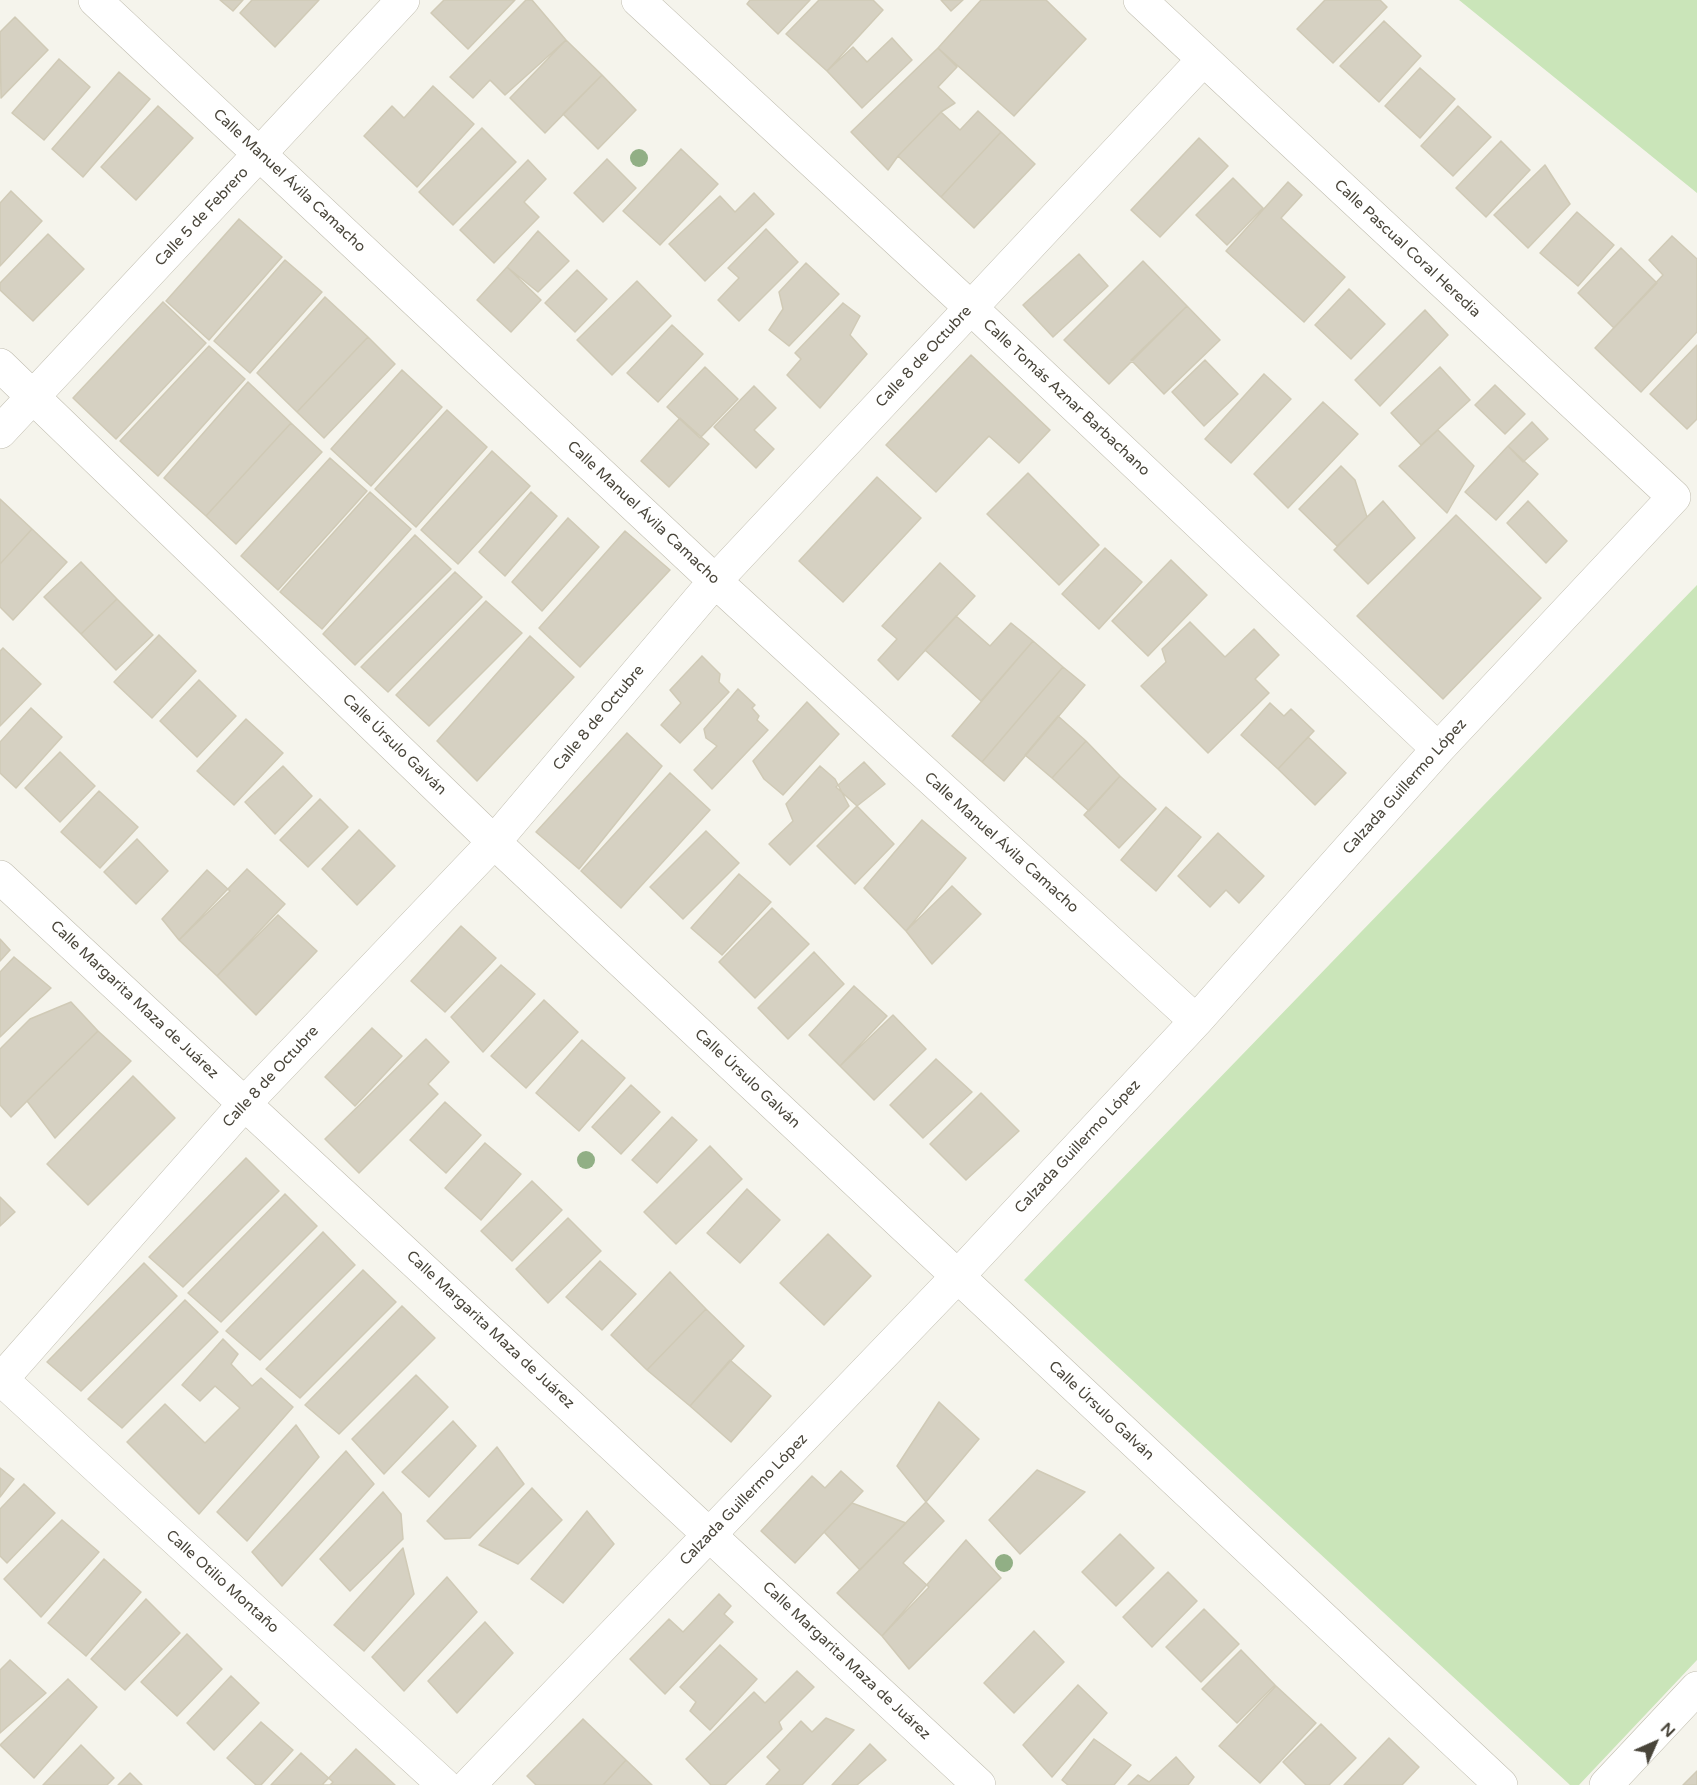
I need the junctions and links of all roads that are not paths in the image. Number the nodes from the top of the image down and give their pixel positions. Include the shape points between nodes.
1 (95, 0) edge
2 (403, 0) edge
3 (638, 0) edge
4 (1140, 0) edge
5 (1203, 60) junction
6 (261, 154) junction
7 (970, 307) junction
8 (0, 365) edge
9 (33, 396) junction
10 (0, 432) edge
11 (1674, 497) joint
12 (715, 581) junction
13 (1438, 749) junction
14 (494, 842) junction
15 (0, 877) edge
16 (1196, 1021) junction
17 (246, 1102) junction
18 (957, 1277) junction
19 (0, 1380) edge
20 (711, 1535) junction
21 (1697, 1688) edge
22 (444, 1785) edge
23 (469, 1785) edge
24 (979, 1785) edge
25 (1501, 1785) edge
26 (1606, 1785) edge

1 - 6 street, Calle Manuel Ávila Camacho
2 - 6 street, Calle 5 de Febrero
3 - 7 street, Calle Tomás Aznar Barbachano
4 - 5 street, Calle Pascual Coral Heredia
5 - 7 street, Calle 8 de Octubre
5 - 11 street, Calle Pascual Coral Heredia
6 - 9 street, Calle 5 de Febrero
6 - 12 street, Calle Manuel Ávila Camacho
7 - 12 street, Calle 8 de Octubre
7 - 13 street, Calle Tomás Aznar Barbachano
8 - 9 street, Calle Úrsulo Galván
9 - 10 street, Calle 5 de Febrero
9 - 14 street, Calle Úrsulo Galván
11 - 13 street, Calzada Guillermo López
12 - 14 street, Calle 8 de Octubre
12 - 16 street, Calle Manuel Ávila Camacho
13 - 16 street, Calzada Guillermo López
14 - 17 street, Calle 8 de Octubre
14 - 18 street, Calle Úrsulo Galván
15 - 17 street, Calle Margarita Maza de Juárez
16 - 18 street, Calzada Guillermo López
17 - 19 street, Calle 8 de Octubre
17 - 20 street, Calle Margarita Maza de Juárez
18 - 20 street, Calzada Guillermo López
18 - 25 street, Calle Úrsulo Galván
19 - 22 street, Calle Otilio Montaño
20 - 23 street, Calzada Guillermo López
20 - 24 street, Calle Margarita Maza de Juárez
21 - 26 street

